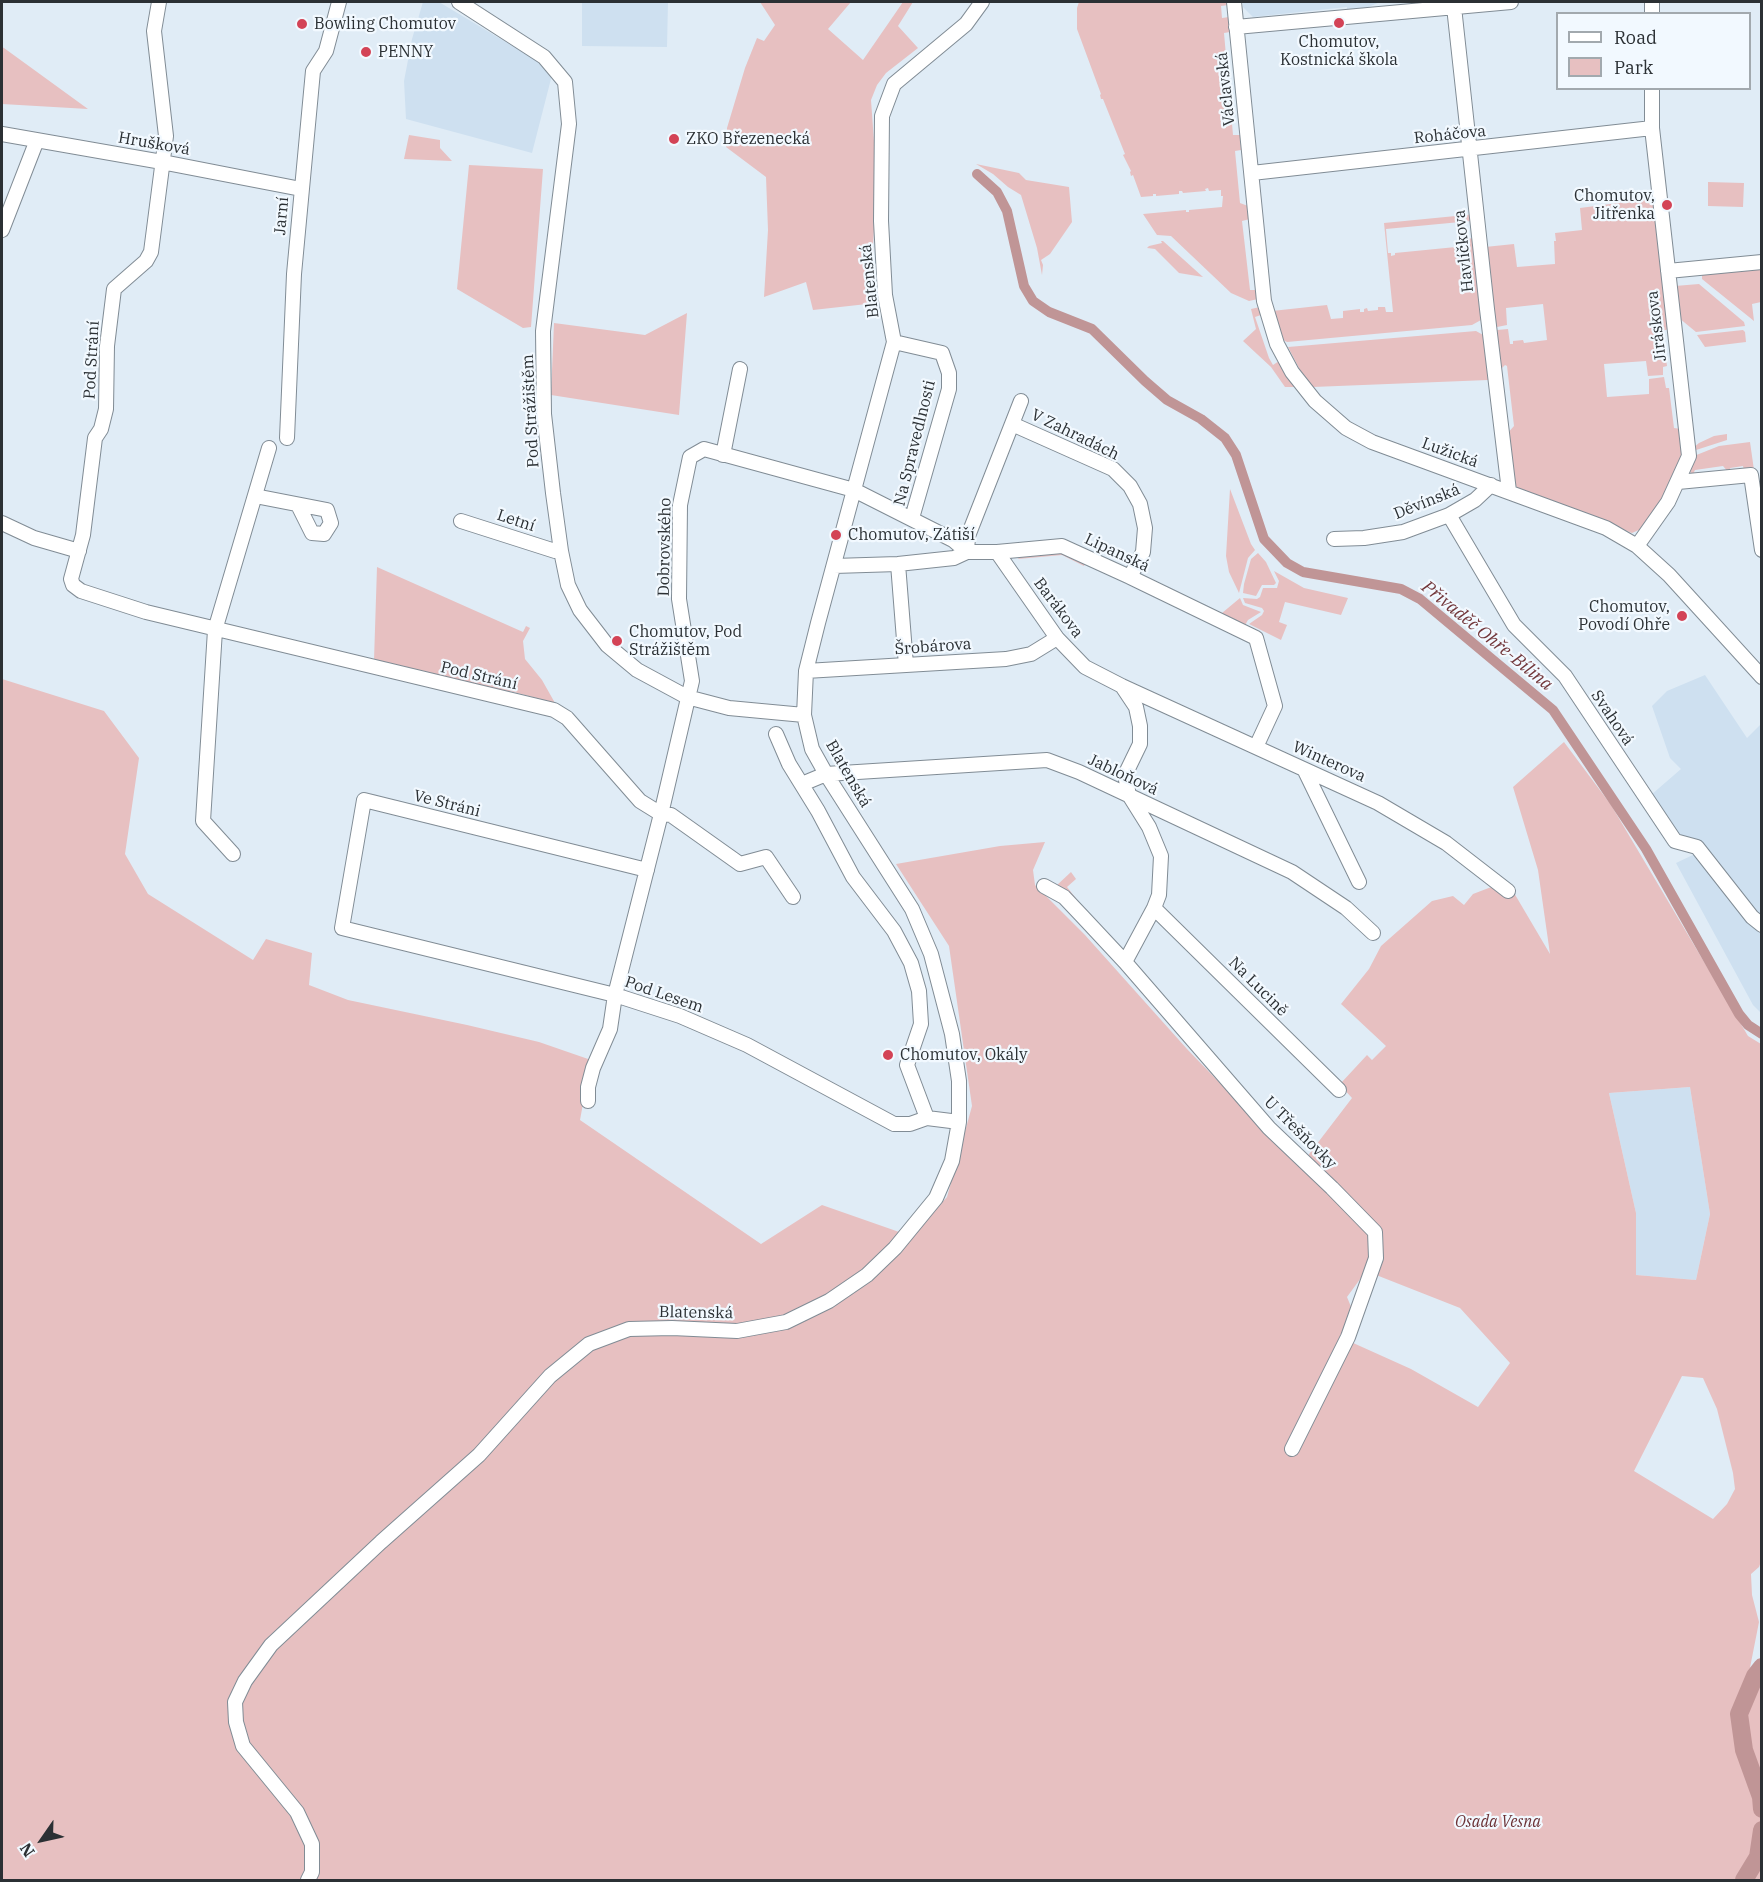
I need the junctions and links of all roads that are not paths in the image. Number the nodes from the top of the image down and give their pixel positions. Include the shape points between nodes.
1 (159, 2) edge
2 (339, 2) edge
3 (459, 2) edge
4 (982, 2) edge
5 (1234, 2) edge
6 (1511, 2) edge
7 (1454, 7) junction
8 (1236, 27) junction
9 (1652, 90) edge
10 (1652, 128) junction
11 (2, 134) edge
12 (37, 140) junction
13 (1469, 149) junction
14 (162, 162) junction
15 (1252, 173) junction
16 (301, 189) junction
17 (2, 230) edge
18 (1761, 262) edge
19 (1668, 271) junction
20 (894, 342) junction
21 (740, 369) dead end
22 (1021, 401) dead end
23 (1012, 424) junction
24 (287, 438) dead end
25 (269, 448) dead end
26 (723, 455) junction
27 (1678, 482) junction
28 (1491, 485) junction
29 (854, 490) junction
30 (1509, 491) junction
31 (255, 496) junction
32 (298, 505) dead end
33 (1449, 514) junction
34 (912, 518) junction
35 (461, 521) dead end
36 (2, 523) edge
37 (1334, 539) dead end
38 (1637, 546) junction
39 (1761, 550) edge
40 (79, 551) junction
41 (561, 551) junction
42 (967, 552) junction
43 (997, 552) junction
44 (898, 564) junction
45 (834, 566) junction
46 (1130, 577) junction
47 (215, 630) junction
48 (1057, 639) junction
49 (906, 665) junction
50 (806, 671) junction
51 (1761, 677) edge
52 (1122, 686) junction
53 (687, 697) junction
54 (804, 715) junction
55 (776, 734) dead end
56 (1256, 747) junction
57 (1305, 771) junction
58 (826, 774) junction
59 (802, 784) junction
60 (1129, 795) junction
61 (661, 814) junction
62 (233, 854) dead end
63 (647, 870) junction
64 (1359, 882) dead end
65 (1044, 886) dead end
66 (1508, 891) dead end
67 (793, 897) dead end
68 (1154, 908) junction
69 (1761, 925) edge
70 (342, 928) joint
71 (1373, 933) dead end
72 (1125, 962) junction
73 (615, 995) junction
74 (1339, 1090) dead end
75 (588, 1101) dead end
76 (927, 1118) junction
77 (959, 1122) junction
78 (1292, 1449) dead end
79 (308, 1881) edge

1 - 14 street, Pod Strání via 154,31 166,135
2 - 16 street, Jarní via 326,51 313,70
3 - 41 street, Pod Strážištěm via 544,57 565,82 569,124 543,331 544,414
4 - 20 street, Blatenská via 966,24 894,84 882,116 884,284
5 - 8 street, Václavská
6 - 7 street
7 - 8 street
7 - 13 street, Havlíčkova
8 - 15 street, Václavská
9 - 10 street, Jiráskova
10 - 13 street, Roháčova
10 - 19 street, Jiráskova
11 - 12 street, Hrušková
12 - 14 street, Hrušková
12 - 17 street
13 - 15 street, Roháčova
13 - 30 street, Havlíčkova
14 - 16 street, Hrušková
14 - 40 street, Pod Strání via 150,252 146,261 114,289 107,346 106,409 95,438
15 - 28 street, Lužická via 1264,301 1277,344 1292,372 1315,401 1346,428 1372,442
16 - 24 street, Jarní
18 - 19 street
19 - 27 street, Jiráskova via 1689,456
20 - 29 street, Blatenská
20 - 34 street, Na Spravedlnosti via 942,353 949,374 949,389
21 - 26 street
22 - 23 street, V Zahradách
23 - 42 street, V Zahradách via 968,536
23 - 46 street, V Zahradách via 1113,469 1130,486 1140,504 1145,528 1143,552
25 - 31 street
26 - 29 street, Dobrovského
26 - 53 street, Dobrovského via 704,449 690,457 680,505 679,598 692,681
27 - 38 street, Jiráskova
27 - 39 street via 1751,475
28 - 30 street, Lužická
28 - 33 street, Děvínská via 1475,500
29 - 34 street
29 - 45 street, Blatenská
30 - 38 street, Lužická via 1606,528
31 - 32 street
31 - 47 street
33 - 37 street, Děvínská via 1403,532
33 - 69 street, Svahová via 1514,626 1565,676 1675,841 1697,847
34 - 42 street
35 - 41 street, Letní
36 - 40 street via 34,538
38 - 51 street, Lužická via 1669,575
40 - 47 street, Pod Strání via 71,579 81,591
41 - 53 street, Pod Strážištěm via 568,585 580,610 607,645 637,670
42 - 43 street, Lipanská
42 - 44 street, Lipanská via 954,558
43 - 46 street, Lipanská via 1062,546
43 - 48 street, Barákova
44 - 45 street, Lipanská
44 - 49 street
45 - 50 street, Blatenská
46 - 56 street, Lipanská via 1256,638 1275,706
47 - 61 street, Pod Strání via 554,710 567,718 640,801
47 - 62 street via 203,821
48 - 49 street, Šrobárova via 1030,654
48 - 52 street, Barákova via 1085,667
49 - 50 street, Šrobárova
50 - 54 street, Blatenská
52 - 56 street, Winterova
52 - 60 street via 1136,707 1140,726 1140,744 1125,775
53 - 54 street, Pod Strážištěm via 729,708
53 - 61 street, Dobrovského
54 - 58 street, Blatenská via 812,749
55 - 59 street
56 - 57 street, Winterova
57 - 64 street
57 - 66 street, Winterova via 1378,803 1446,843
58 - 59 street, Jabloňová
58 - 60 street, Jabloňová via 1047,760
58 - 77 street, Blatenská via 912,909 931,954 952,1034 959,1081
59 - 76 street via 853,877 894,931 911,963 919,991 921,1024 907,1065
60 - 68 street via 1149,826 1161,856 1159,895
60 - 71 street, Jabloňová via 1292,872 1346,908
61 - 63 street, Dobrovského
61 - 67 street via 671,815 740,864 766,857
63 - 70 street, Ve Stráni via 364,800
63 - 73 street, Dobrovského
65 - 72 street, U Třešňovky via 1064,897
68 - 72 street
68 - 74 street, Na Lucině
70 - 73 street, Pod Lesem
72 - 78 street, U Třešňovky via 1269,1128 1375,1232 1376,1258 1348,1337
73 - 75 street, Dobrovského via 610,1029 593,1068
73 - 76 street, Pod Lesem via 680,1016 747,1045 894,1124
76 - 77 street, Pod Lesem
77 - 79 street, Blatenská via 952,1161 936,1198 867,1275 829,1301 786,1322 737,1331 629,1329 589,1344 550,1376 479,1455 271,1645 235,1702 236,1722 243,1746 297,1812 312,1844 312,1872

